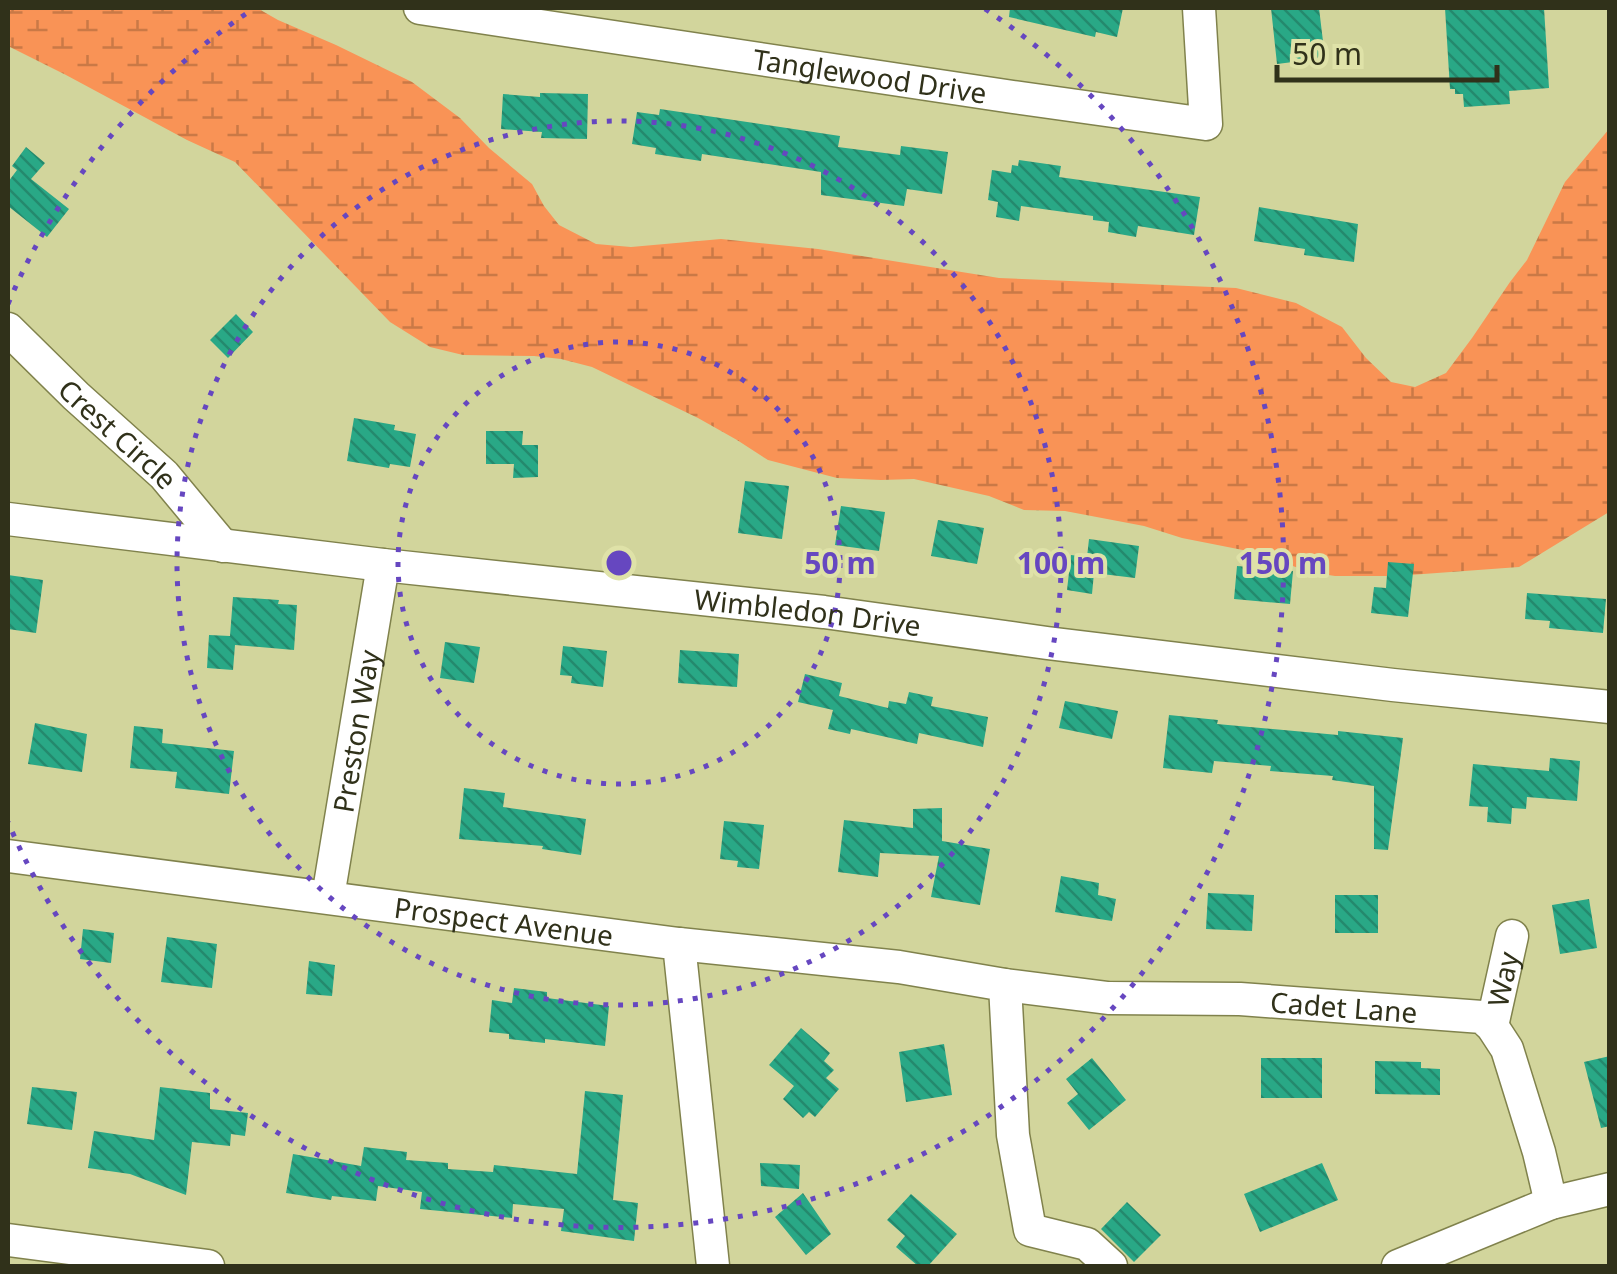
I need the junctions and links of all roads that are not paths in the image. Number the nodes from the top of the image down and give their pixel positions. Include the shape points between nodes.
1 (420, 8) edge
2 (1199, 8) edge
3 (8, 329) edge
4 (8, 519) edge
5 (223, 546) junction
6 (383, 564) junction
7 (1610, 707) edge
8 (8, 856) edge
9 (328, 897) junction
10 (1512, 936) dead end
11 (678, 944) junction
12 (1006, 985) junction
13 (1492, 1026) junction
14 (1610, 1188) edge
15 (1551, 1204) junction
16 (8, 1240) edge
17 (76, 1258) edge
18 (208, 1266) edge
19 (713, 1266) edge
20 (1111, 1266) edge
21 (1398, 1266) edge

1 - 2 street, Tanglewood Drive via 1206,124
3 - 5 street, Crest Circle via 164,475
4 - 5 street, Wimbledon Drive
5 - 6 street, Wimbledon Drive
6 - 7 street, Wimbledon Drive
6 - 9 street, Preston Way
8 - 9 street, Prospect Avenue
9 - 11 street, Prospect Avenue
10 - 13 street, Way
11 - 12 street, Cadet Lane
11 - 19 street
12 - 13 street, Cadet Lane via 1108,998 1240,999 1482,1017
12 - 20 street via 1013,1136 1030,1230 1087,1244
13 - 15 street via 1507,1049
14 - 15 street
15 - 21 street
16 - 17 street
17 - 18 street

